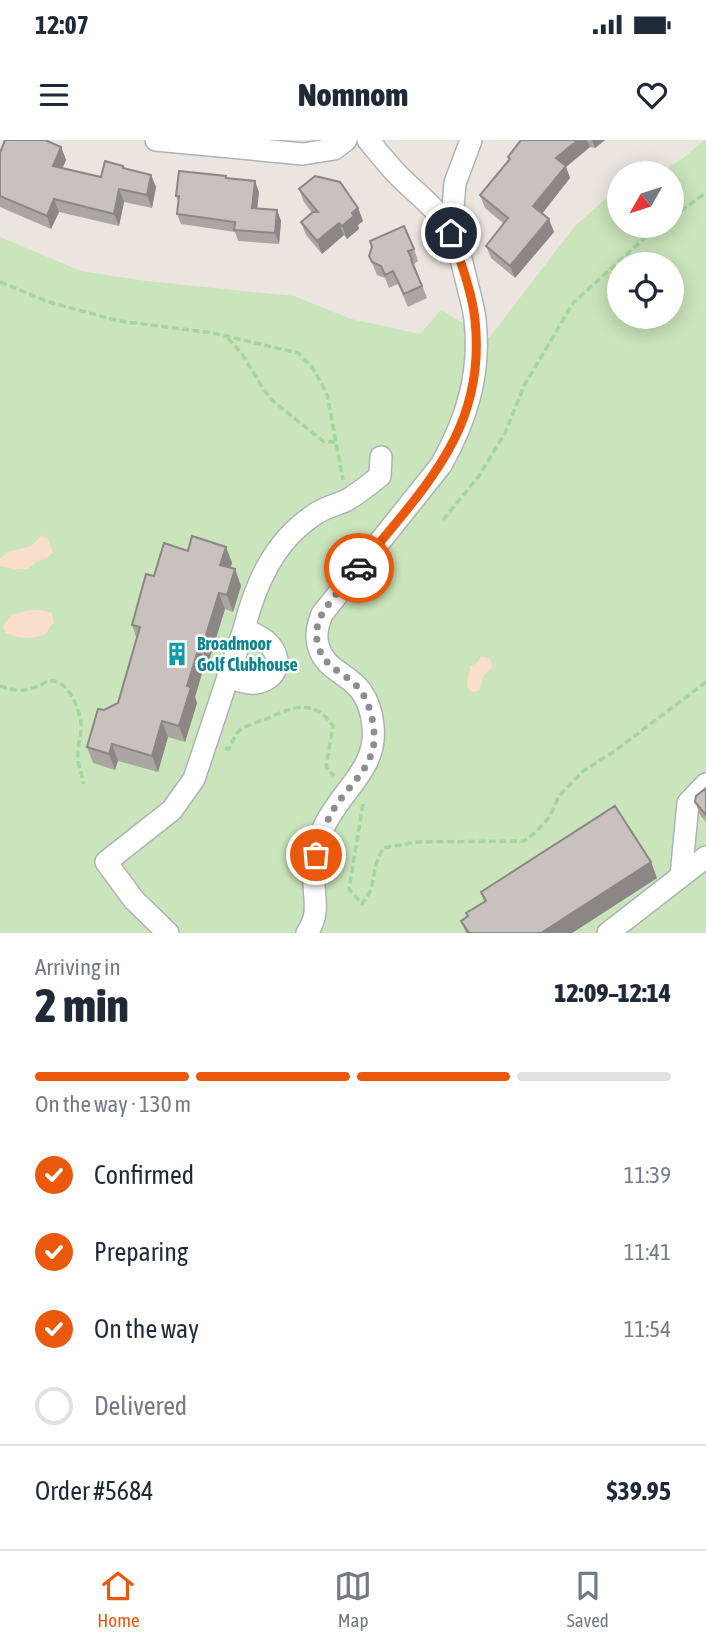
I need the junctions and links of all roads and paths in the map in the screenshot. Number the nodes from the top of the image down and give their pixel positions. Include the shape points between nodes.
1 (156, 140) edge
2 (346, 140) edge
3 (368, 140) edge
4 (471, 140) edge
5 (706, 193) edge
6 (684, 209) edge
7 (451, 233) junction
8 (646, 238) edge
9 (0, 282) edge
10 (227, 337) junction
11 (335, 442) junction
12 (382, 457) dead end
13 (348, 499) junction
14 (443, 520) dead end
15 (244, 629) junction
16 (228, 676) junction
17 (706, 682) edge
18 (0, 686) edge
19 (206, 742) junction
20 (340, 780) dead end
21 (706, 784) edge
22 (83, 785) dead end
23 (362, 799) dead end
24 (706, 857) edge
25 (681, 876) junction
26 (168, 933) edge
27 (307, 933) edge
28 (608, 933) edge

1 - 2 street via 303,154 334,149
3 - 7 street
4 - 7 street via 455,183
5 - 6 path
7 - 27 street via 475,318 473,386 455,441 441,465 329,604 317,628 326,662 366,700 374,739 365,768 323,829 314,877 316,912
8 - 14 path via 573,303 524,386 505,433 479,476
9 - 10 path via 49,302 119,321
10 - 11 path via 274,402 323,441
10 - 11 path via 298,353 313,368 327,394
11 - 13 path
12 - 13 street via 380,476
13 - 15 street via 316,513 283,543 262,573
15 - 16 street
15 - 16 street via 269,644 277,654 277,666 265,681 242,682
16 - 19 street
17 - 23 path via 583,771 559,796 550,816 524,841 418,842 383,848 372,890 362,904 349,889
18 - 22 path via 25,691 57,681 67,688 82,724 78,758
19 - 20 path via 229,749 239,731 288,708 306,707 320,711 333,726 326,767
19 - 26 street via 194,779 172,810 106,863
21 - 25 street via 688,803
24 - 25 street
25 - 28 street

